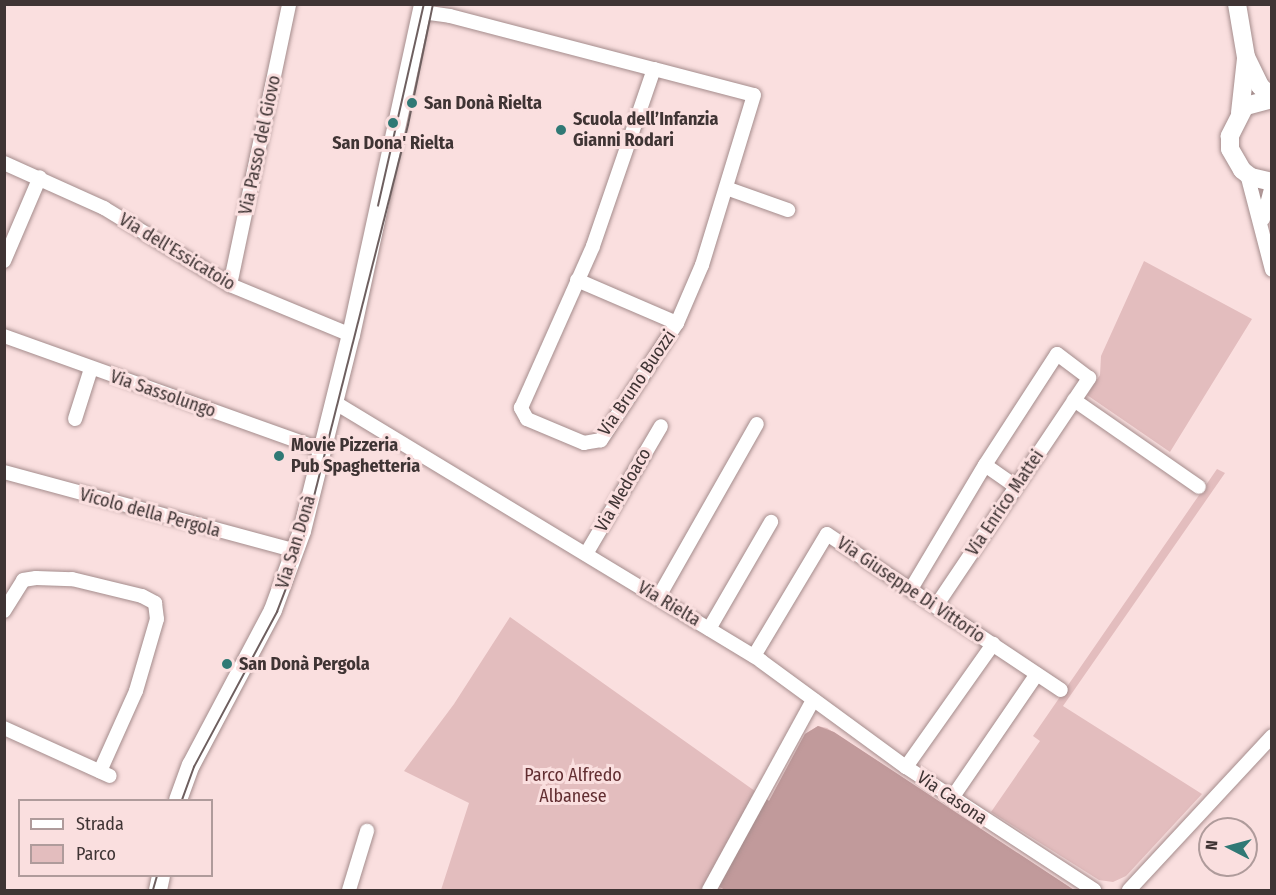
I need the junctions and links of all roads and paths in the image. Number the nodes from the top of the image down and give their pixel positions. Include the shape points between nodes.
1 (289, 4) edge
2 (1237, 4) edge
3 (428, 8) edge
4 (1246, 57) junction
5 (654, 69) junction
6 (1272, 98) edge
7 (1240, 113) junction
8 (4, 163) edge
9 (1247, 174) junction
10 (40, 177) junction
11 (1272, 184) edge
12 (726, 188) junction
13 (788, 210) dead end
14 (1262, 224) junction
15 (4, 261) edge
16 (367, 265) junction
17 (1272, 270) edge
18 (577, 280) junction
19 (230, 285) junction
20 (677, 323) junction
21 (351, 335) junction
22 (4, 336) edge
23 (91, 369) junction
24 (1074, 400) junction
25 (334, 402) junction
26 (75, 419) dead end
27 (758, 424) dead end
28 (661, 426) dead end
29 (322, 450) junction
30 (985, 465) junction
31 (4, 472) edge
32 (1016, 487) junction
33 (1199, 487) dead end
34 (771, 522) dead end
35 (296, 551) junction
36 (586, 554) junction
37 (910, 590) junction
38 (658, 598) junction
39 (936, 606) junction
40 (4, 611) edge
41 (709, 629) junction
42 (993, 644) junction
43 (754, 656) junction
44 (1037, 674) junction
45 (1061, 690) dead end
46 (813, 700) junction
47 (4, 728) edge
48 (1272, 736) edge
49 (906, 767) junction
50 (952, 798) junction
51 (179, 799) edge
52 (367, 831) dead end
53 (349, 891) edge
54 (709, 891) edge
55 (1094, 891) edge
56 (1129, 891) edge

1 - 19 street, Via Passo del Giovo
2 - 4 street
3 - 5 street, Via Bruno Buozzi
3 - 16 street, Via San Donà
3 - 16 street, Via San Donà via 408,125
4 - 6 street via 1260,86
4 - 7 street
5 - 12 street, Via Bruno Buozzi via 754,95
5 - 18 street, Via Bruno Buozzi
6 - 7 street via 1249,103
7 - 9 street via 1233,124 1230,149
8 - 10 street, Via dell'Essicatoio
9 - 11 street
9 - 14 street
10 - 15 street
10 - 19 street, Via dell'Essicatoio via 104,208
11 - 14 street
12 - 13 street
12 - 20 street, Via Bruno Buozzi via 702,265
14 - 17 street
16 - 21 street, Via San Donà
18 - 20 street
18 - 20 street, Via Bruno Buozzi via 522,404 521,413 526,419 584,443 601,440
19 - 21 street, Via dell'Essicatoio
21 - 25 street, Via San Donà
22 - 23 street, Via Sassolungo
23 - 26 street
23 - 29 street, Via Sassolungo
24 - 30 street, Via Enrico Mattei via 1089,378 1057,354
24 - 32 street, Via Enrico Mattei
24 - 33 street
25 - 29 street, Via San Donà
25 - 36 street, Via Rielta
27 - 38 street
28 - 36 street, Via Medoaco
29 - 35 street, Via San Donà
30 - 32 street
30 - 37 street
31 - 35 street, Vicolo della Pergola
32 - 39 street, Via Enrico Mattei
34 - 41 street
35 - 51 street, Via San Donà via 262,634 191,765
36 - 38 street, Via Rielta
37 - 39 street, Via Giuseppe Di Vittorio
37 - 43 street, Via Giuseppe Di Vittorio via 827,534
38 - 41 street, Via Rielta
39 - 42 street, Via Giuseppe Di Vittorio
40 - 47 street via 23,580 72,579 142,596 155,603 157,619 105,774
41 - 43 street, Via Rielta
42 - 44 street, Via Giuseppe Di Vittorio
42 - 49 street
43 - 46 street, Via Rielta
44 - 45 street, Via Giuseppe Di Vittorio
44 - 50 street
46 - 49 street, Via Casona
46 - 54 street
48 - 56 street
49 - 50 street, Via Casona
50 - 55 street, Via Casona
52 - 53 street

